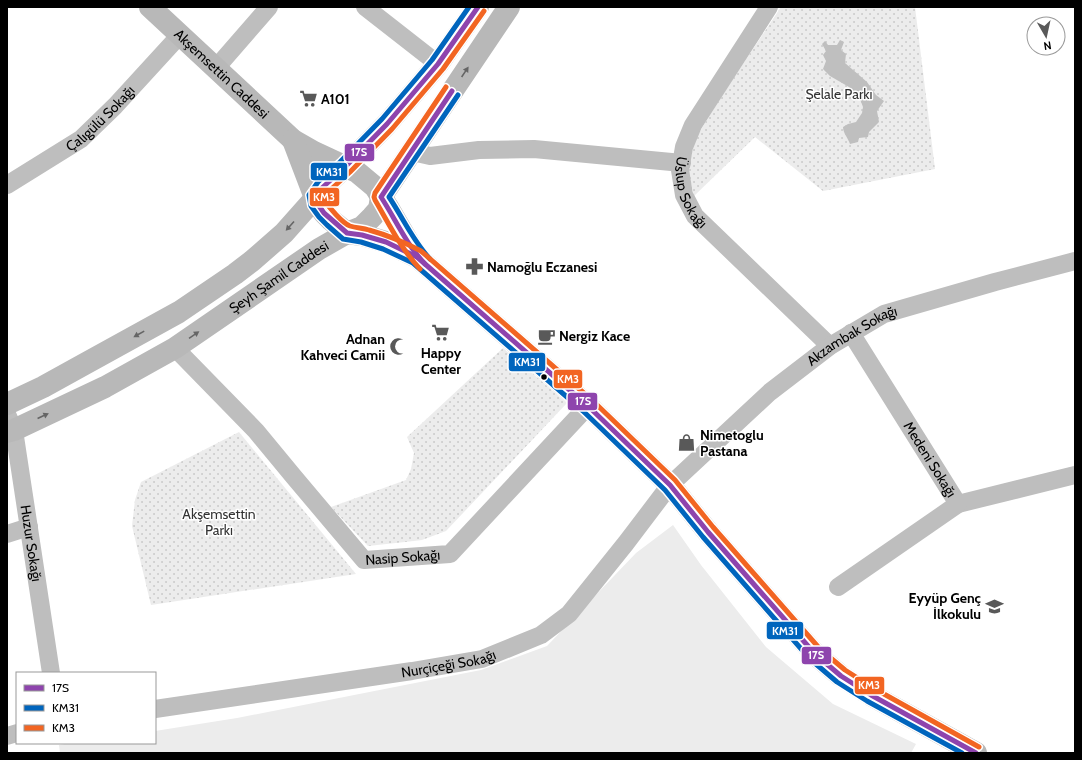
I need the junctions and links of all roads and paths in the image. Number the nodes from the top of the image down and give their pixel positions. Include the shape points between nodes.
1 (150, 7) edge
2 (269, 7) edge
3 (365, 7) edge
4 (478, 7) edge
5 (509, 7) edge
6 (769, 7) edge
7 (180, 35) junction
8 (438, 64) junction
9 (216, 68) junction
10 (293, 140) junction
11 (413, 150) junction
12 (682, 163) junction
13 (345, 167) junction
14 (7, 185) edge
15 (316, 197) junction
16 (381, 197) junction
17 (347, 232) junction
18 (418, 257) junction
19 (1075, 261) edge
20 (851, 333) junction
21 (830, 346) junction
22 (175, 348) junction
23 (7, 404) edge
24 (588, 406) junction
25 (10, 425) edge
26 (1075, 476) edge
27 (670, 485) junction
28 (958, 504) junction
29 (29, 527) junction
30 (7, 534) edge
31 (838, 587) dead end
32 (51, 672) edge
33 (156, 709) edge
34 (976, 753) edge

1 - 7 street, Akşemsettin Caddesi
2 - 9 street
3 - 8 street
4 - 8 street, Şeyh Şamil Caddesi
11 -> 5 street, Şeyh Şamil Caddesi
6 - 12 street, Üslup Sokağı via 693,126 684,147
7 - 9 street, Akşemsettin Caddesi
7 - 14 street, Çalıgülü Sokağı via 81,139
8 - 13 street, Şeyh Şamil Caddesi via 387,124
9 - 10 street, Akşemsettin Caddesi
10 - 13 street, Akşemsettin Caddesi
10 - 15 street, Akşemsettin Caddesi
11 - 12 street via 430,156 479,150 534,149
11 - 16 street, Şeyh Şamil Caddesi
12 - 21 street, Üslup Sokağı via 680,170 684,195 694,216
13 - 15 street, Şeyh Şamil Caddesi
13 - 16 street, Akşemsettin Caddesi via 365,178
15 - 17 street, Akşemsettin Caddesi via 324,213
15 -> 23 street, Şeyh Şamil Caddesi via 284,233 252,261 179,312
16 - 17 street, Şeyh Şamil Caddesi via 379,209 372,217 362,227
16 - 18 street, Akşemsettin Caddesi
17 - 18 street, Akşemsettin Caddesi via 386,242
22 -> 17 street, Şeyh Şamil Caddesi via 319,248
18 - 24 street, Akşemsettin Caddesi
19 - 20 street, Akzambak Sokağı via 884,314
20 - 21 street, Akzambak Sokağı
20 - 28 street, Medeni Sokağı
21 - 27 street, Akzambak Sokağı via 765,396
22 - 24 street, Nasip Sokağı via 256,430 364,560 450,554
25 -> 22 street, Şeyh Şamil Caddesi via 105,387
24 - 27 street, Akşemsettin Caddesi
25 - 29 street, Huzur Sokağı
26 - 28 street, Medeni Sokağı
27 - 33 street, Nurçiçeği Sokağı via 569,614 541,635 482,659
27 - 34 street, Akşemsettin Caddesi via 815,654 841,676 871,695
28 - 31 street
29 - 30 street
29 - 32 street, Huzur Sokağı

